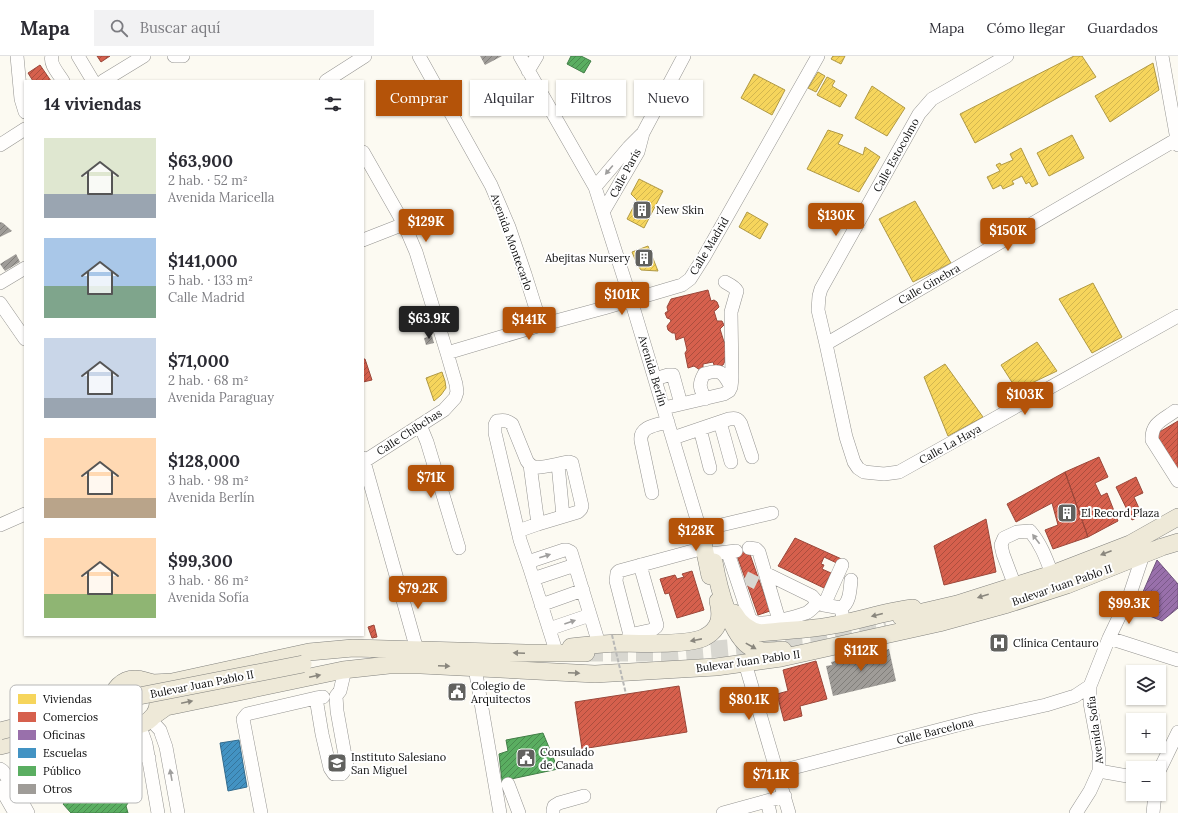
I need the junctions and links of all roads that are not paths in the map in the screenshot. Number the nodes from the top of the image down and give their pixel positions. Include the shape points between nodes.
1 (17, 56) edge
2 (52, 56) edge
3 (78, 56) edge
4 (144, 56) edge
5 (174, 56) edge
6 (183, 56) edge
7 (365, 56) edge
8 (419, 56) edge
9 (520, 56) edge
10 (537, 56) edge
11 (684, 56) edge
12 (818, 56) edge
13 (1007, 56) edge
14 (1162, 56) edge
15 (528, 71) junction
16 (62, 80) edge
17 (92, 80) edge
18 (105, 80) edge
19 (328, 80) edge
20 (24, 109) edge
21 (24, 130) edge
22 (643, 133) junction
23 (1177, 142) edge
24 (0, 145) edge
25 (364, 154) edge
26 (595, 187) junction
27 (603, 212) junction
28 (404, 224) junction
29 (364, 240) edge
30 (24, 269) edge
31 (725, 282) dead end
32 (0, 283) edge
33 (631, 300) junction
34 (0, 303) edge
35 (1178, 316) edge
36 (541, 325) junction
37 (24, 338) edge
38 (826, 344) junction
39 (448, 353) junction
40 (655, 379) junction
41 (731, 387) junction
42 (705, 399) junction
43 (681, 404) junction
44 (664, 408) junction
45 (1175, 411) dead end
46 (668, 422) junction
47 (720, 422) junction
48 (420, 425) junction
49 (700, 429) junction
50 (673, 438) junction
51 (752, 457) dead end
52 (364, 460) edge
53 (731, 462) dead end
54 (364, 464) edge
55 (558, 464) junction
56 (530, 465) junction
57 (710, 468) dead end
58 (864, 472) joint
59 (1178, 481) edge
60 (652, 493) dead end
61 (772, 513) dead end
62 (24, 514) edge
63 (563, 516) junction
64 (1178, 517) edge
65 (538, 524) junction
66 (0, 525) edge
67 (1178, 528) edge
68 (518, 530) junction
69 (1178, 538) edge
70 (1130, 544) junction
71 (1170, 544) edge
72 (706, 545) junction
73 (459, 548) dead end
74 (738, 551) junction
75 (1143, 555) junction
76 (575, 565) junction
77 (640, 565) junction
78 (842, 565) dead end
79 (761, 569) junction
80 (531, 572) junction
81 (1052, 574) junction
82 (851, 580) dead end
83 (748, 586) tunnel mouth
84 (1015, 586) junction
85 (582, 590) junction
86 (821, 604) junction
87 (957, 604) junction
88 (1008, 604) junction
89 (541, 605) junction
90 (739, 606) junction
91 (590, 615) junction
92 (842, 616) junction
93 (901, 618) tunnel mouth
94 (779, 620) junction
95 (549, 629) junction
96 (1109, 638) junction
97 (630, 639) junction
98 (599, 644) junction
99 (382, 649) junction
100 (417, 650) junction
101 (551, 652) junction
102 (1178, 660) edge
103 (745, 663) junction
104 (307, 664) junction
105 (389, 665) junction
106 (475, 668) junction
107 (343, 670) junction
108 (142, 680) junction
109 (120, 685) edge
110 (1090, 686) junction
111 (142, 695) edge
112 (336, 696) junction
113 (316, 698) junction
114 (10, 720) edge
115 (142, 720) junction
116 (0, 723) edge
117 (10, 728) edge
118 (0, 731) edge
119 (1178, 732) edge
120 (10, 743) edge
121 (0, 746) edge
122 (142, 755) edge
123 (149, 758) junction
124 (1164, 761) edge
125 (0, 769) edge
126 (1099, 771) junction
127 (777, 772) junction
128 (1126, 776) edge
129 (10, 782) edge
130 (508, 784) dead end
131 (0, 787) edge
132 (584, 796) dead end
133 (785, 796) junction
134 (1155, 801) edge
135 (22, 803) edge
136 (768, 807) edge
137 (14, 813) edge
138 (28, 813) edge
139 (158, 813) edge
140 (178, 813) edge
141 (261, 813) edge
142 (500, 813) edge
143 (519, 813) edge
144 (553, 813) edge
145 (723, 813) edge
146 (789, 813) edge
147 (1076, 813) edge
148 (1153, 813) edge

1 - 20 street
2 - 16 street via 52,64
3 - 17 street
4 - 18 street
5 - 6 street
7 - 19 street
8 - 36 street, Avenida Montecarlo via 491,185 526,274
9 - 15 street, Avenida Berlín
10 - 15 street
11 - 22 street, Calle París
12 - 33 street, Calle Madrid via 690,279 682,285
13 - 38 street, Calle Estocolmo via 932,99 919,114 821,289 818,310
14 - 23 street
15 - 26 street, Avenida Berlín
21 - 24 street
22 -> 26 street, Calle París
22 - 27 street, Calle París via 638,152
23 - 38 street, Calle Ginebra
25 - 28 street, Calle Chibchas
26 - 27 street, Avenida Berlín
27 - 33 street, Avenida Berlín
28 - 29 street
28 - 39 street, Calle Chibchas via 416,252
30 - 32 street
31 - 41 street via 737,291 731,312
33 - 36 street, Calle Madrid
33 - 40 street, Avenida Berlín
34 - 37 street
35 - 58 street, Calle La Haya via 899,472
36 - 39 street, Calle Madrid
38 - 58 street, Calle Estocolmo via 846,437 854,462
39 - 48 street, Calle Chibchas via 456,384 455,398 444,410
40 - 43 street via 668,374 673,375
40 - 44 street, Avenida Berlín
41 - 42 street via 724,394
41 - 42 street via 722,373 715,371 704,374 699,385
42 - 43 street
43 - 44 street
44 - 46 street, Avenida Berlín
45 - 59 street via 1156,424 1152,440
46 - 50 street, Avenida Berlín
46 - 60 street via 646,429 641,434
47 - 49 street
47 - 51 street via 732,418 739,420
47 - 53 street
48 - 52 street, Calle Chibchas
48 - 73 street
49 - 50 street
49 - 57 street
50 - 72 street, Avenida Berlín
54 - 100 street
55 - 56 street via 539,468
55 - 63 street
55 - 63 street via 572,463 582,506 578,512
56 - 65 street
56 - 68 street via 512,424 508,421 497,421 495,433
61 - 72 street
62 - 66 street
63 - 65 street
64 - 70 main road, Bulevar Juan Pablo II
65 - 68 street
67 - 70 main road, Bulevar Juan Pablo II
68 - 80 street
69 - 71 main road, Bulevar Juan Pablo II
70 -> 81 main road, Bulevar Juan Pablo II
71 - 75 main road, Bulevar Juan Pablo II
72 - 74 street
72 - 77 street
72 -> 88 main road via 735,631 752,648 772,651 794,649
72 - 90 main road
72 -> 97 main road, Bulevar Juan Pablo II via 709,572 719,603 720,615 719,623 712,633 693,641 671,643
74 - 79 street via 756,549 759,552
74 - 90 street
75 - 88 main road, Bulevar Juan Pablo II via 1067,585
75 - 96 street, Avenida Sofía via 1130,594
76 - 80 street
80 -> 76 street via 530,563 534,560 564,550 571,552
76 - 85 street
77 - 97 street via 619,571 616,576
77 - 97 street via 657,625 652,630
78 - 86 street
79 - 86 street via 812,596
79 - 94 street
80 - 89 street
81 - 84 main road, Bulevar Juan Pablo II
81 -> 84 street via 1041,545 1035,537 1030,531 1017,532 1004,538 1001,545
82 - 92 street
83 - 90 street
84 -> 87 main road, Bulevar Juan Pablo II
85 - 89 street
85 - 91 street
86 - 92 street
86 - 94 street via 807,612
87 -> 92 main road
87 - 93 main road, Bulevar Juan Pablo II
88 - 103 main road, Bulevar Juan Pablo II via 782,658
89 - 95 street
90 - 92 main road via 737,618 744,626 760,633 816,628
90 - 94 street via 756,623
95 -> 91 street
91 - 98 street
95 - 101 street
96 - 102 street
96 - 110 street, Avenida Sofía
97 - 98 main road, Bulevar Juan Pablo II
98 - 101 main road, Bulevar Juan Pablo II
99 - 100 main road, Bulevar Juan Pablo II
99 - 104 main road, Bulevar Juan Pablo II via 351,653
99 - 108 main road, Bulevar Juan Pablo II via 352,648 310,652 172,682 153,683
101 -> 100 main road, Bulevar Juan Pablo II
106 -> 103 main road, Bulevar Juan Pablo II via 595,674
103 - 127 street
104 - 105 main road, Bulevar Juan Pablo II via 352,662
104 - 111 main road, Bulevar Juan Pablo II, bridge
105 -> 106 main road, Bulevar Juan Pablo II
105 - 107 main road, Bulevar Juan Pablo II
106 - 142 street
107 - 112 street via 340,691
115 -> 107 main road, Bulevar Juan Pablo II via 166,707
108 - 109 main road via 134,679
108 - 115 main road via 154,689 158,704 156,711
110 - 126 street, Avenida Sofía via 1090,703 1099,751
110 - 127 street, Calle Barcelona via 1075,696 1046,705 977,720
112 - 113 street
112 - 113 street via 346,761 342,774 334,774 330,768
113 - 141 street via 247,714 243,719
114 - 116 main road
115 - 123 street
140 -> 115 street via 166,747 160,730
117 - 118 main road, Bulevar Juan Pablo II, bridge
119 - 124 street
120 - 121 main road
122 - 123 street
123 - 139 street
125 - 129 street
126 - 128 street
126 - 147 street, Avenida Sofía
127 - 133 street
130 - 143 street
131 - 137 street
132 - 144 street via 559,803 554,806
133 - 136 street
133 - 146 street
134 - 148 street
135 - 138 street
136 - 145 street

